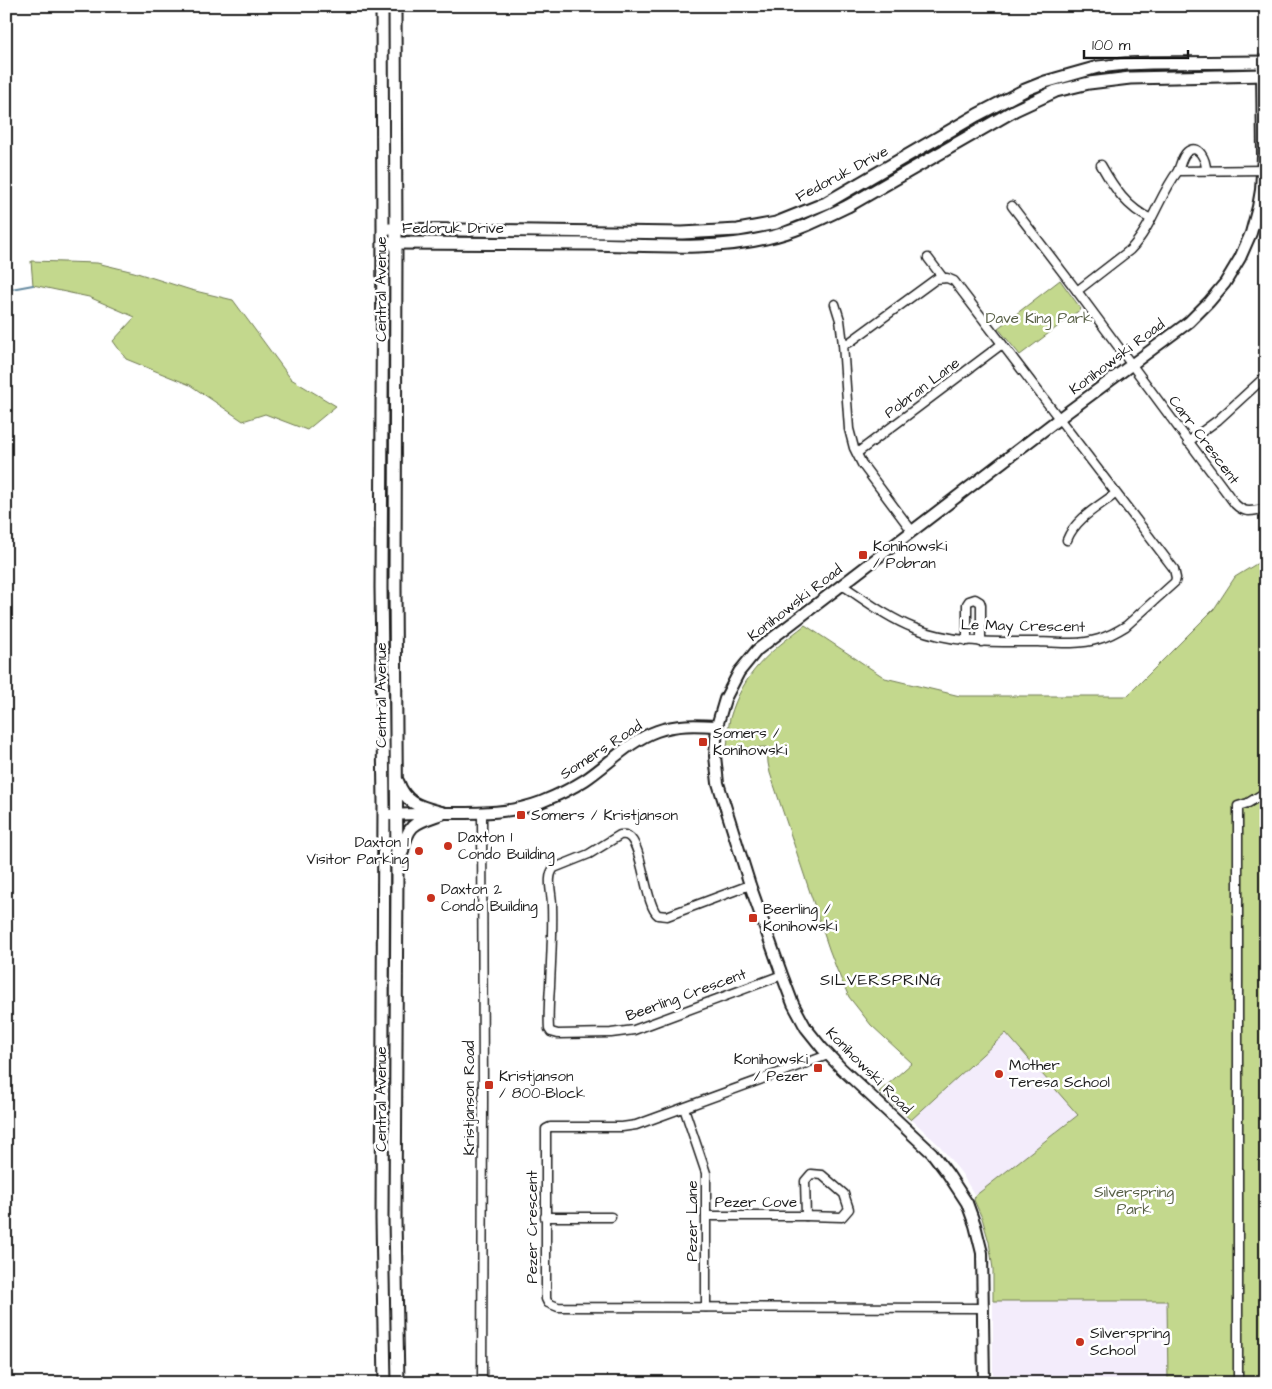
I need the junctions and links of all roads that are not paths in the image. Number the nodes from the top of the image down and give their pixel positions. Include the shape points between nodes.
1 (382, 6) edge
2 (395, 6) edge
3 (1264, 62) edge
4 (1264, 75) edge
5 (1100, 166) dead end
6 (1206, 170) junction
7 (1264, 170) edge
8 (1178, 171) junction
9 (1012, 206) dead end
10 (1152, 219) junction
11 (383, 229) junction
12 (396, 230) junction
13 (382, 243) junction
14 (396, 243) junction
15 (928, 258) dead end
16 (942, 278) junction
17 (1077, 291) junction
18 (835, 304) dead end
19 (843, 344) junction
20 (1002, 344) junction
21 (1131, 365) junction
22 (1266, 376) edge
23 (1059, 419) junction
24 (1188, 442) junction
25 (858, 453) junction
26 (1116, 494) junction
27 (1266, 509) edge
28 (912, 531) junction
29 (1067, 540) dead end
30 (842, 585) junction
31 (968, 641) junction
32 (981, 642) junction
33 (717, 726) junction
34 (396, 777) junction
35 (1266, 792) edge
36 (443, 813) junction
37 (482, 813) junction
38 (396, 814) junction
39 (384, 815) junction
40 (397, 874) junction
41 (750, 886) junction
42 (782, 975) junction
43 (828, 1055) junction
44 (684, 1108) junction
45 (706, 1216) junction
46 (806, 1216) junction
47 (546, 1217) junction
48 (611, 1217) dead end
49 (706, 1306) junction
50 (984, 1308) junction
51 (398, 1365) junction
52 (385, 1383) edge
53 (398, 1383) edge
54 (409, 1383) edge
55 (482, 1383) edge
56 (984, 1383) edge
57 (1238, 1383) edge

1 - 11 main road, Central Avenue
2 - 12 main road, Central Avenue
3 - 4 street, Konihowski Road
3 - 12 main road, Fedoruk Drive via 1126,64 1098,67 1045,82 978,115 826,203 776,223 738,230 682,233
4 - 7 street, Konihowski Road
4 - 14 main road, Fedoruk Drive via 1130,78 1056,91 1008,114 824,218 788,232 747,242 703,245
5 - 10 street via 1123,198
6 - 7 street
6 - 8 street
6 - 8 street via 1202,154 1191,150 1186,152
7 - 21 street, Konihowski Road via 1251,233 1226,282 1190,322
8 - 10 street
9 - 17 street, Carr Crescent
10 - 17 street via 1130,250
11 - 12 main road, Fedoruk Drive
11 - 13 main road, Central Avenue
12 - 14 main road, Central Avenue
13 - 14 main road, Fedoruk Drive
13 - 39 main road, Central Avenue
14 - 34 main road, Central Avenue
15 - 16 street
16 - 19 street
16 - 20 street, Le May Crescent via 954,281
17 - 21 street, Carr Crescent
18 - 19 street
19 - 25 street via 849,429
20 - 23 street, Le May Crescent
20 - 25 street, Pobran Lane
21 - 23 street, Konihowski Road
21 - 24 street, Carr Crescent
22 - 24 street via 1218,420
23 - 26 street, Le May Crescent
23 - 28 street, Konihowski Road
24 - 27 street, Carr Crescent via 1241,510
25 - 28 street via 862,464
26 - 29 street via 1080,521
26 - 32 street, Le May Crescent via 1174,569 1175,582 1126,626 1099,639 1078,643
28 - 30 street, Konihowski Road
30 - 31 street, Le May Crescent via 911,627
30 - 33 street, Konihowski Road via 757,650 738,672
31 - 32 street, Le May Crescent
31 - 32 street via 968,604 975,599 981,605
33 - 37 street, Somers Road via 694,724 655,732 570,789 520,808
33 - 41 street, Konihowski Road via 715,756 718,783
34 - 36 main road via 408,800
34 - 38 main road, Central Avenue
35 - 57 street via 1238,806
36 - 37 street, Somers Road
36 - 38 street, Somers Road
36 - 40 main road via 409,830
37 - 55 street, Kristjanson Road
38 - 39 street, Somers Road
38 - 40 main road, Central Avenue
39 - 52 main road, Central Avenue via 382,1218
40 - 51 main road, Central Avenue
41 - 42 street, Konihowski Road
41 - 42 street, Beerling Crescent via 667,916 658,915 653,909 634,841 624,834 589,854 554,868 549,877 553,930 549,997 551,1032 618,1033 634,1030
42 - 43 street, Konihowski Road via 806,1028
43 - 44 street, Pezer Crescent
43 - 50 street, Konihowski Road via 932,1154 962,1195 975,1225 982,1254
44 - 45 street, Pezer Lane via 706,1173
44 - 47 street, Pezer Crescent via 636,1125 546,1129
45 - 46 street, Pezer Cove
45 - 49 street, Pezer Lane
46 - 46 street, Pezer Cove via 842,1217 849,1210 844,1194 822,1175 811,1174 805,1181
47 - 48 street
47 - 49 street, Pezer Crescent via 546,1299 551,1306
49 - 50 street, Pezer Crescent
50 - 56 street, Konihowski Road
51 - 53 main road, Central Avenue
51 - 54 main road

